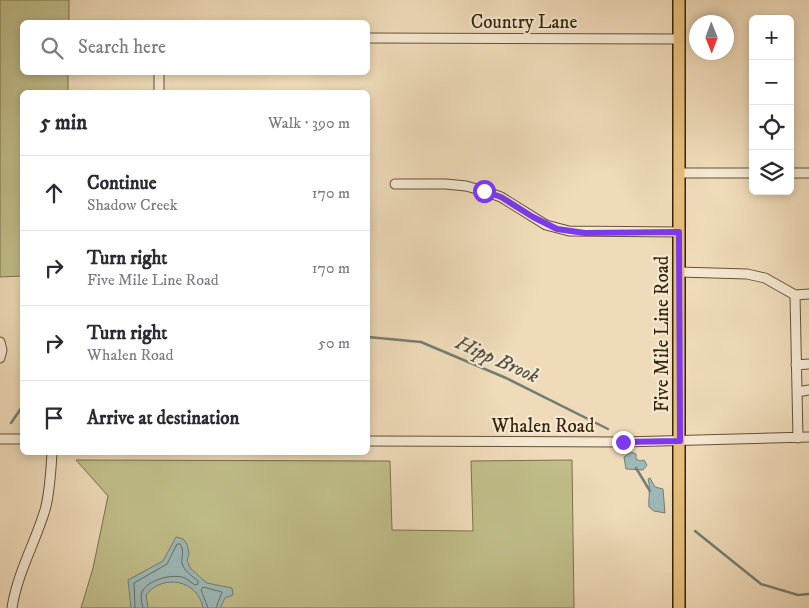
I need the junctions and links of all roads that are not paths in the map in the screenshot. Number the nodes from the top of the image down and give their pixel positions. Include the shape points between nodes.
1 (679, 0) edge
2 (370, 38) edge
3 (680, 40) junction
4 (159, 75) edge
5 (159, 90) edge
6 (679, 173) junction
7 (749, 173) edge
8 (794, 173) edge
9 (809, 173) edge
10 (395, 184) dead end
11 (679, 232) junction
12 (679, 272) junction
13 (809, 294) edge
14 (795, 295) junction
15 (0, 342) edge
16 (0, 358) edge
17 (809, 364) edge
18 (796, 365) junction
19 (809, 390) edge
20 (797, 392) junction
21 (798, 438) junction
22 (809, 438) edge
23 (0, 439) edge
24 (20, 439) edge
25 (370, 440) edge
26 (680, 441) junction
27 (52, 455) edge
28 (12, 608) edge
29 (680, 608) edge

1 - 3 main road, Five Mile Line Road
2 - 3 street, Country Lane
3 - 6 main road, Five Mile Line Road
4 - 5 street
6 - 7 street
6 - 11 main road, Five Mile Line Road
8 - 9 street
10 - 11 street via 466,186 501,197 546,225 569,232
11 - 12 main road, Five Mile Line Road
12 - 14 street via 747,274 765,278
12 - 26 main road, Five Mile Line Road
13 - 14 street
14 - 18 street
15 - 16 street
17 - 18 street
18 - 20 street
19 - 20 street
20 - 21 street
21 - 22 street, Whalen Road
21 - 26 street, Whalen Road
23 - 24 street
25 - 26 street, Whalen Road
26 - 29 main road, Five Mile Line Road
27 - 28 street via 45,509 18,581

